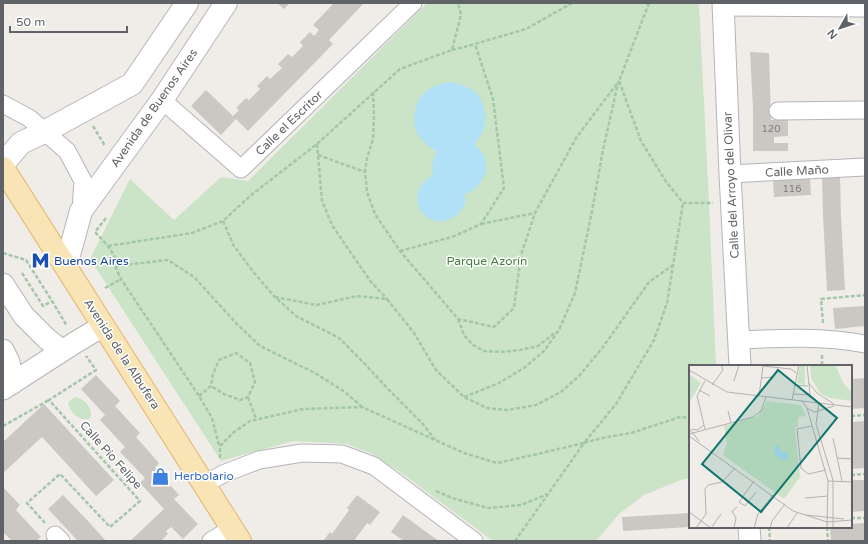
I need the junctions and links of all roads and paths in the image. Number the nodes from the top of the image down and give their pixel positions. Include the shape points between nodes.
1 (187, 3) edge
2 (226, 3) edge
3 (413, 3) edge
4 (458, 3) edge
5 (572, 3) edge
6 (649, 3) edge
7 (723, 5) edge
8 (865, 8) edge
9 (475, 44) junction
10 (452, 50) junction
11 (619, 81) junction
12 (373, 92) junction
13 (162, 100) junction
14 (3, 104) edge
15 (83, 110) junction
16 (865, 110) edge
17 (778, 111) dead end
18 (44, 132) junction
19 (317, 144) junction
20 (318, 155) junction
21 (116, 163) junction
22 (3, 164) edge
23 (865, 167) edge
24 (3, 168) edge
25 (365, 172) junction
26 (730, 174) junction
27 (683, 203) junction
28 (714, 203) dead end
29 (81, 211) junction
30 (535, 213) junction
31 (106, 218) dead end
32 (223, 221) junction
33 (481, 224) junction
34 (108, 246) junction
35 (400, 251) junction
36 (3, 254) edge
37 (673, 265) junction
38 (66, 266) junction
39 (115, 266) junction
40 (22, 274) dead end
41 (121, 279) junction
42 (3, 284) edge
43 (106, 288) dead end
44 (865, 295) edge
45 (276, 297) junction
46 (388, 299) junction
47 (52, 301) junction
48 (458, 319) junction
49 (823, 323) dead end
50 (103, 326) junction
51 (560, 330) junction
52 (738, 340) junction
53 (865, 344) edge
54 (69, 346) junction
55 (3, 350) edge
56 (740, 365) edge
57 (8, 386) edge
58 (211, 386) junction
59 (199, 396) junction
60 (248, 397) junction
61 (464, 397) junction
62 (49, 400) junction
63 (362, 407) junction
64 (852, 416) edge
65 (865, 416) edge
66 (689, 418) edge
67 (256, 419) junction
68 (3, 426) edge
69 (436, 441) junction
70 (584, 443) junction
71 (220, 446) junction
72 (220, 458) dead end
73 (865, 474) edge
74 (852, 475) edge
75 (205, 484) junction
76 (434, 490) dead end
77 (548, 494) junction
78 (852, 518) edge
79 (865, 518) edge
80 (749, 528) edge
81 (769, 528) edge
82 (827, 528) edge
83 (236, 534) edge
84 (58, 538) edge
85 (211, 541) edge
86 (474, 541) edge
87 (515, 541) edge
88 (750, 541) edge
89 (770, 541) edge
90 (828, 541) edge

1 - 15 main road via 132,84
2 - 13 main road, Avenida de Buenos Aires
3 - 13 street, Calle el Escritor via 241,169
4 - 10 path via 461,15
5 - 9 path via 526,28
6 - 11 path
7 - 8 street
7 - 26 street, Calle del Arroyo del Olivar
9 - 10 path
9 - 33 path via 493,99 504,188
10 - 12 path via 400,69
11 - 27 path via 641,141 665,180
11 - 30 path via 576,138
11 - 51 path via 575,293
12 - 19 path
12 - 25 path via 373,139
13 - 21 main road, Avenida de Buenos Aires
14 - 18 street, Avenida de Buenos Aires via 28,118
15 - 18 main road
15 - 21 path
16 - 17 street
18 - 22 main road via 20,143
18 - 29 street, Avenida de Buenos Aires via 67,151 83,181
19 - 20 path
19 - 32 path via 250,196
20 - 25 path
20 - 46 path via 322,201 332,225 371,282
21 - 29 main road, Avenida de Buenos Aires
23 - 26 street, Calle Maño
24 - 38 main road, Avenida de la Albufera
25 - 35 path via 367,192 376,214
26 - 52 street, Calle del Arroyo del Olivar
27 - 28 path
27 - 37 path
29 - 38 main road, Avenida de Buenos Aires
30 - 33 path
30 - 48 path via 521,255 514,308 494,327
31 - 34 path via 95,232
32 - 34 path via 192,233
32 - 45 path via 234,246
33 - 35 path via 452,237
34 - 39 path via 115,258
35 - 48 path
36 - 47 path via 26,260
37 - 61 path via 649,282 603,348 561,392 536,404 507,410 487,408
37 - 70 path via 667,303 654,340 616,404
38 - 50 main road, Avenida de la Albufera
39 - 41 path
39 - 63 path via 168,260 194,277 260,346 315,373 345,392
40 - 47 path via 43,306
41 - 43 path
41 - 59 path
42 - 54 street via 24,316 46,338
44 - 49 path via 821,299
45 - 46 path via 317,305 357,296
45 - 69 path via 296,316 339,338 422,422
46 - 61 path via 414,333 436,370
47 - 54 path
48 - 51 path via 464,335 473,345 484,351 514,351 538,346
50 - 54 street
50 - 75 main road, Avenida de la Albufera
51 - 61 path via 544,351 524,368 498,383
52 - 53 street via 825,338
52 - 56 street, Calle del Arroyo del Olivar
54 - 57 street
54 - 62 path via 96,370
55 - 57 street via 9,362
58 - 59 path
58 - 60 path via 240,400
58 - 60 path via 219,360 236,353 250,363 255,382
59 - 71 path via 212,418
60 - 67 path
62 - 68 path
62 - 84 path, Calle Pío Felipe via 140,501 110,527 60,474 27,503
63 - 67 path via 303,410
63 - 69 path
64 - 65 path
66 - 70 path via 680,417 631,433
67 - 71 path via 250,420
69 - 70 path via 497,463
70 - 77 path
71 - 72 path
73 - 74 path
75 - 83 main road, Avenida de la Albufera
75 - 86 street via 259,460 302,452 342,454 374,466
76 - 77 path via 488,508 521,505
77 - 87 path
78 - 79 path
80 - 88 street
81 - 89 path
82 - 90 path
83 - 85 street

